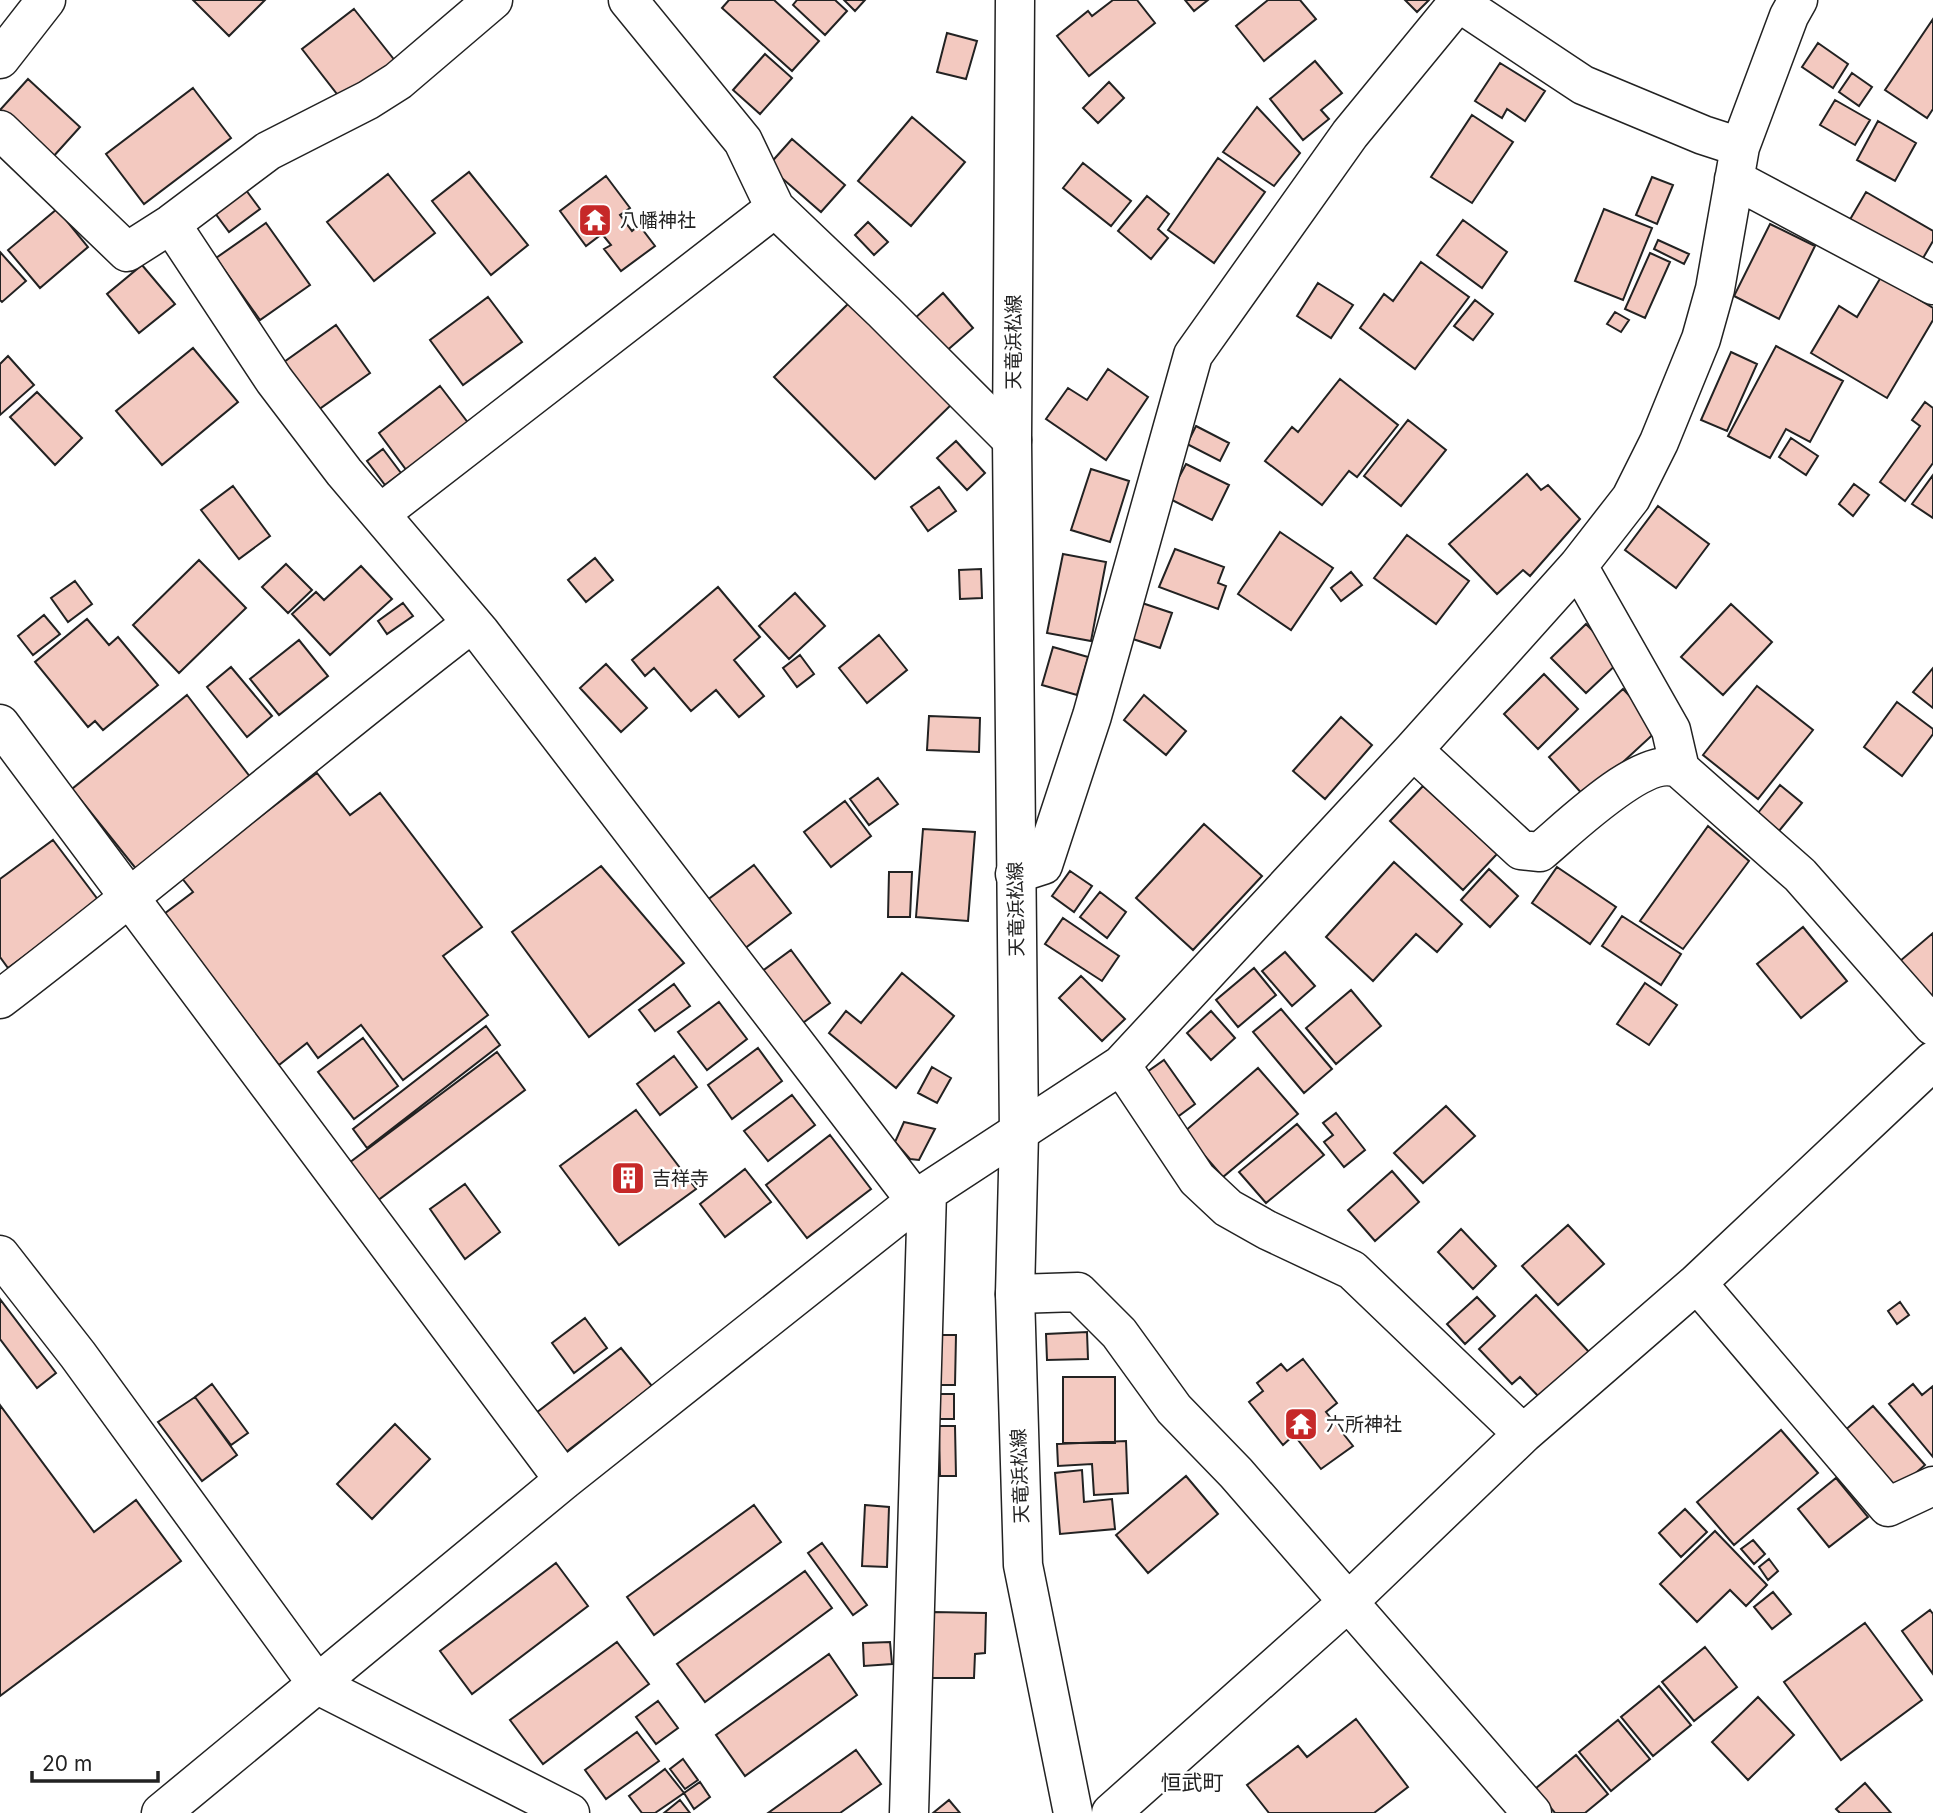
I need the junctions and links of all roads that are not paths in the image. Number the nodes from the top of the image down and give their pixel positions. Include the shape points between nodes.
1 (46, 0) edge
2 (493, 0) edge
3 (628, 0) edge
4 (1015, 0) edge
5 (1798, 0) edge
6 (1459, 1) edge
7 (0, 59) edge
8 (0, 130) edge
9 (1737, 163) junction
10 (775, 208) junction
11 (171, 224) junction
12 (1933, 285) edge
13 (1012, 440) junction
14 (381, 513) junction
15 (1578, 566) junction
16 (472, 623) junction
17 (0, 724) edge
18 (1412, 750) junction
19 (1680, 769) junction
20 (1016, 874) junction
21 (131, 899) junction
22 (0, 999) edge
23 (1933, 1026) edge
24 (1933, 1061) edge
25 (1121, 1065) junction
26 (1019, 1133) junction
27 (921, 1196) junction
28 (0, 1255) edge
29 (1697, 1283) junction
30 (1015, 1294) junction
31 (1523, 1434) junction
32 (564, 1480) junction
33 (1933, 1486) edge
34 (1348, 1602) junction
35 (318, 1685) junction
36 (161, 1813) edge
37 (570, 1813) edge
38 (909, 1813) edge
39 (1073, 1813) edge
40 (1111, 1813) edge
41 (1532, 1813) edge

1 - 7 street
2 - 11 street via 398,81 268,151
3 - 10 street via 743,141
4 - 13 street, 天竜浜松線
5 - 9 street
6 - 9 street via 1583,85 1703,135
6 - 20 street via 1350,134 1193,355 1092,716 1043,865
8 - 11 street via 127,252
9 - 12 street
9 - 15 street via 1715,289 1683,387 1631,498
10 - 13 street
10 - 14 street
11 - 14 street via 274,380
13 - 20 street, 天竜浜松線
14 - 16 street
15 - 18 street
15 - 19 street via 1671,730
16 - 21 street via 263,787
16 - 27 street
17 - 21 street
18 - 19 street via 1528,853 1541,852 1604,798 1656,767
18 - 25 street
19 - 23 street via 1800,875
20 - 26 street, 天竜浜松線
21 - 22 street
21 - 32 street
24 - 29 street
25 - 26 street
25 - 31 street via 1197,1179 1228,1208 1352,1270
26 - 27 street
26 - 30 street, 天竜浜松線
27 - 32 street
27 - 38 street
28 - 35 street
29 - 31 street
29 - 33 street via 1888,1507
30 - 34 street via 1077,1292 1119,1334 1174,1409
30 - 39 street, 天竜浜松線 via 1023,1565
31 - 34 street
32 - 35 street
34 - 40 street
34 - 41 street
35 - 36 street
35 - 37 street

